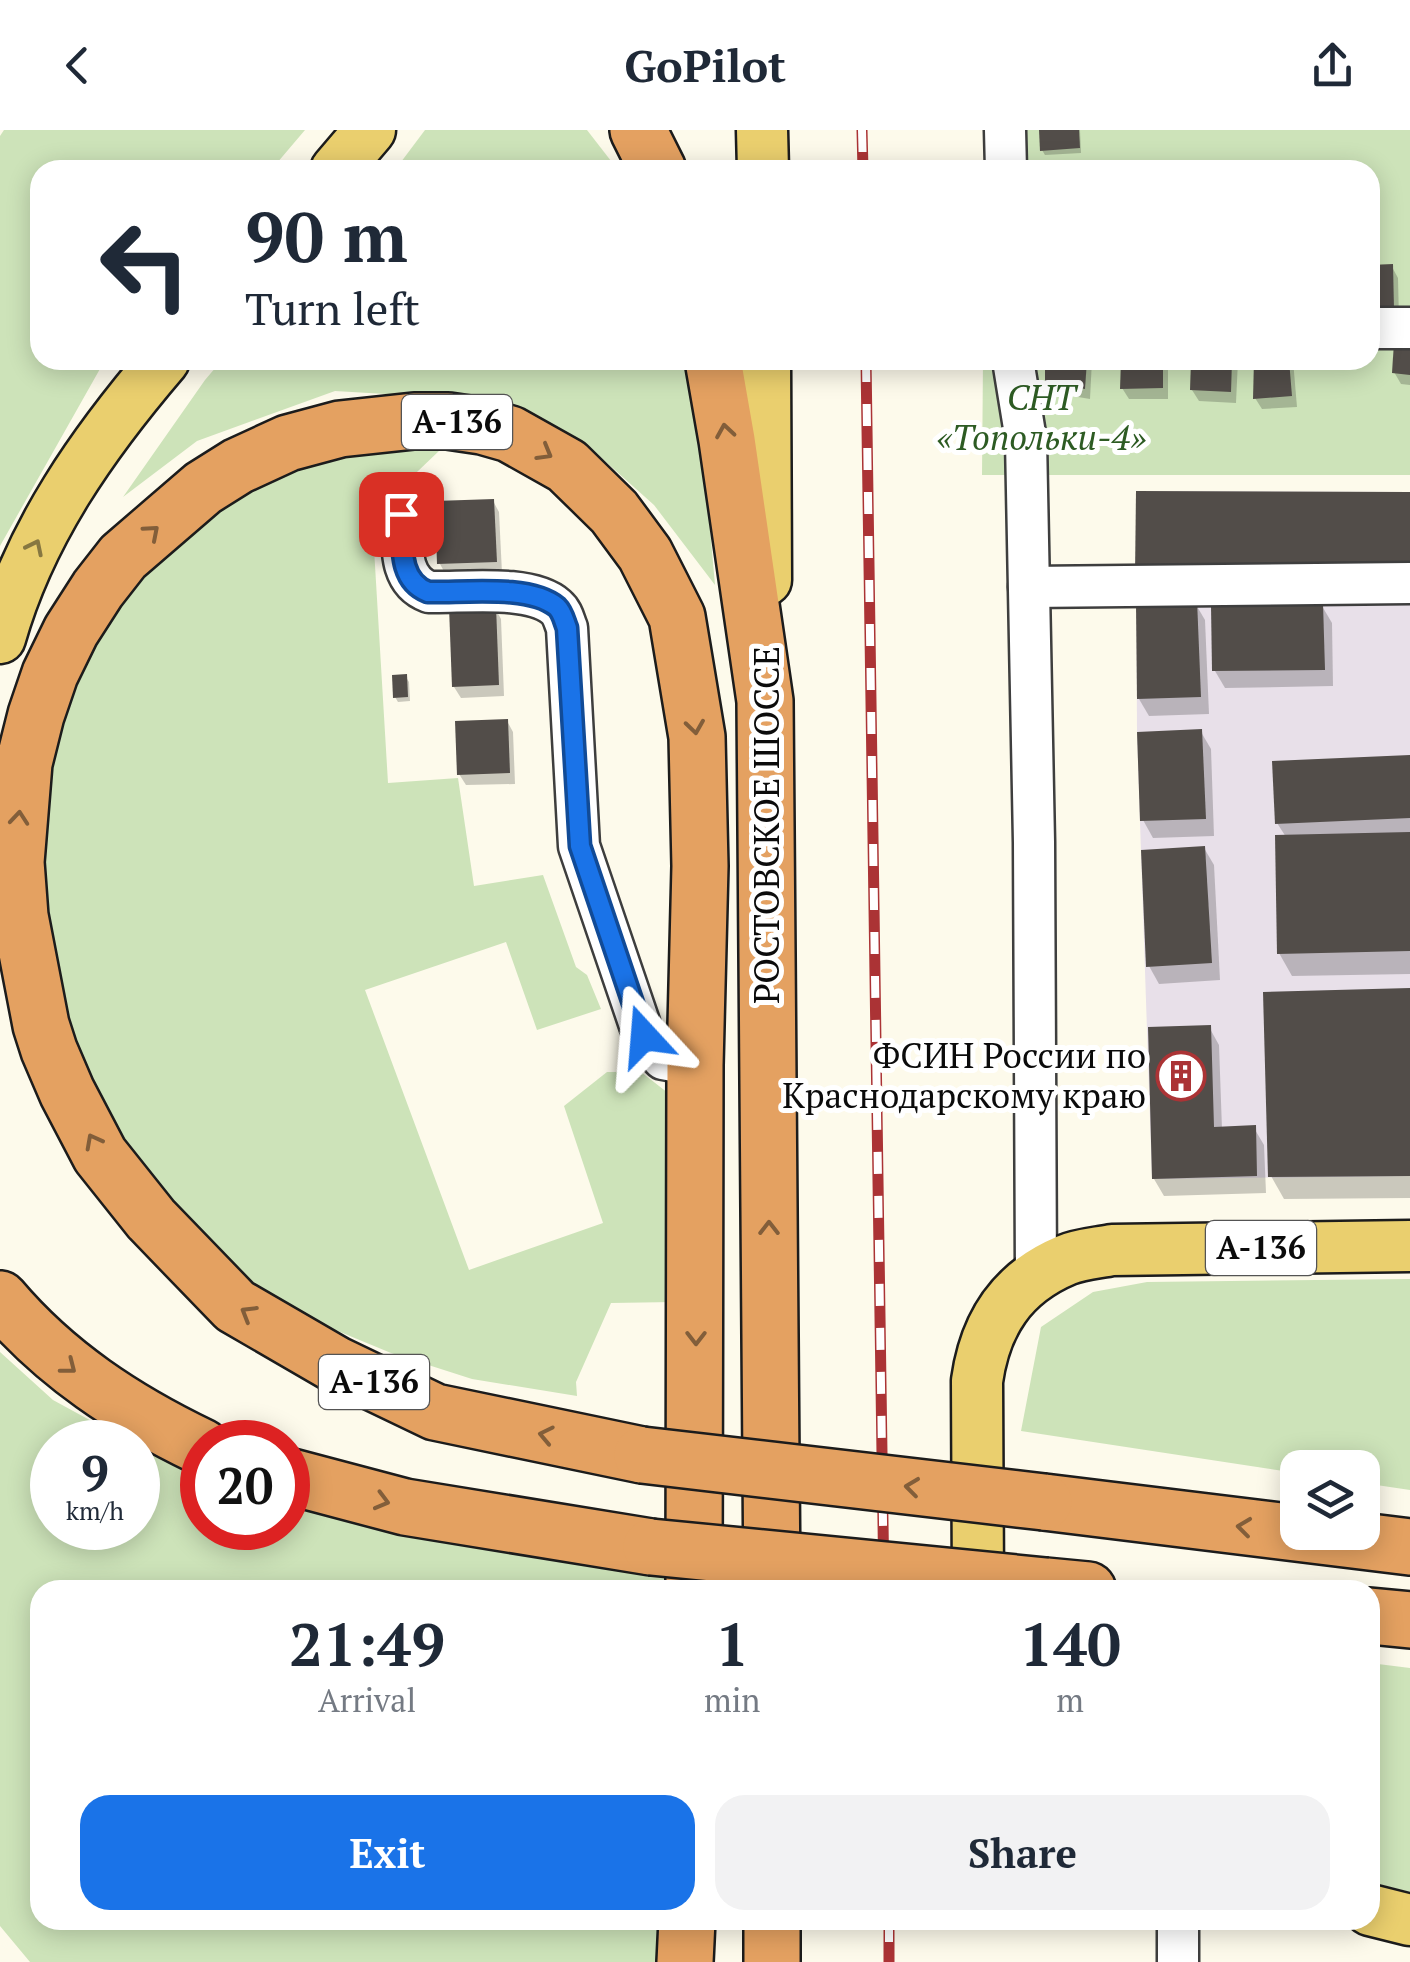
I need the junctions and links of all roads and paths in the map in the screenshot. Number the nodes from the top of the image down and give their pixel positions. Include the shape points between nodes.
1 (370, 130) edge
2 (638, 130) edge
3 (762, 130) edge
4 (1005, 130) edge
5 (344, 160) edge
6 (653, 160) edge
7 (762, 160) edge
8 (1006, 160) edge
9 (1380, 328) edge
10 (1410, 328) edge
11 (156, 370) edge
12 (714, 370) edge
13 (764, 370) edge
14 (1015, 370) edge
15 (401, 514) dead end
16 (1410, 583) edge
17 (1028, 587) junction
18 (0, 638) edge
19 (765, 701) junction
20 (0, 952) edge
21 (41, 1026) junction
22 (696, 1066) junction
23 (1410, 1246) edge
24 (1036, 1276) junction
25 (0, 1299) edge
26 (180, 1436) edge
27 (310, 1482) edge
28 (1410, 1547) edge
29 (694, 1580) edge
30 (772, 1580) edge
31 (978, 1580) edge
32 (986, 1580) edge
33 (1380, 1617) edge
34 (1410, 1620) edge
35 (1380, 1912) edge
36 (1410, 1920) edge
37 (687, 1930) edge
38 (772, 1930) edge
39 (1178, 1930) edge
40 (686, 1962) edge
41 (772, 1962) edge
42 (1178, 1962) edge

1 - 5 main road
2 - 6 highway
3 - 7 main road
4 - 8 street
9 - 10 street
18 -> 11 main road via 49,518 84,461
19 -> 12 highway
13 - 19 main road, РОСТОВСКОЕ ШОССЕ
14 - 17 street via 1026,440
15 - 22 street via 404,565 419,588 520,593 560,610 567,628 580,846 644,1036 662,1058
16 - 17 street
17 - 24 street
30 -> 19 highway, РОСТОВСКОЕ ШОССЕ
20 - 21 main road, А-136
21 -> 22 highway, А-136 via 16,862 24,763 50,674 98,589 123,557 203,488 260,454 340,429 448,421 510,434 567,466 614,512 676,618 697,737
28 -> 21 highway, А-136, bridge via 642,1454 435,1412 235,1306 100,1156
22 -> 29 highway, А-136
23 - 24 main road, А-136 via 1112,1250 1069,1258
24 - 31 main road, А-136 via 1010,1299 981,1353
25 -> 26 highway via 86,1380
27 -> 32 highway, bridge via 405,1507 651,1547
33 - 34 highway
35 - 36 main road
37 - 40 highway
38 - 41 highway
39 - 42 street

